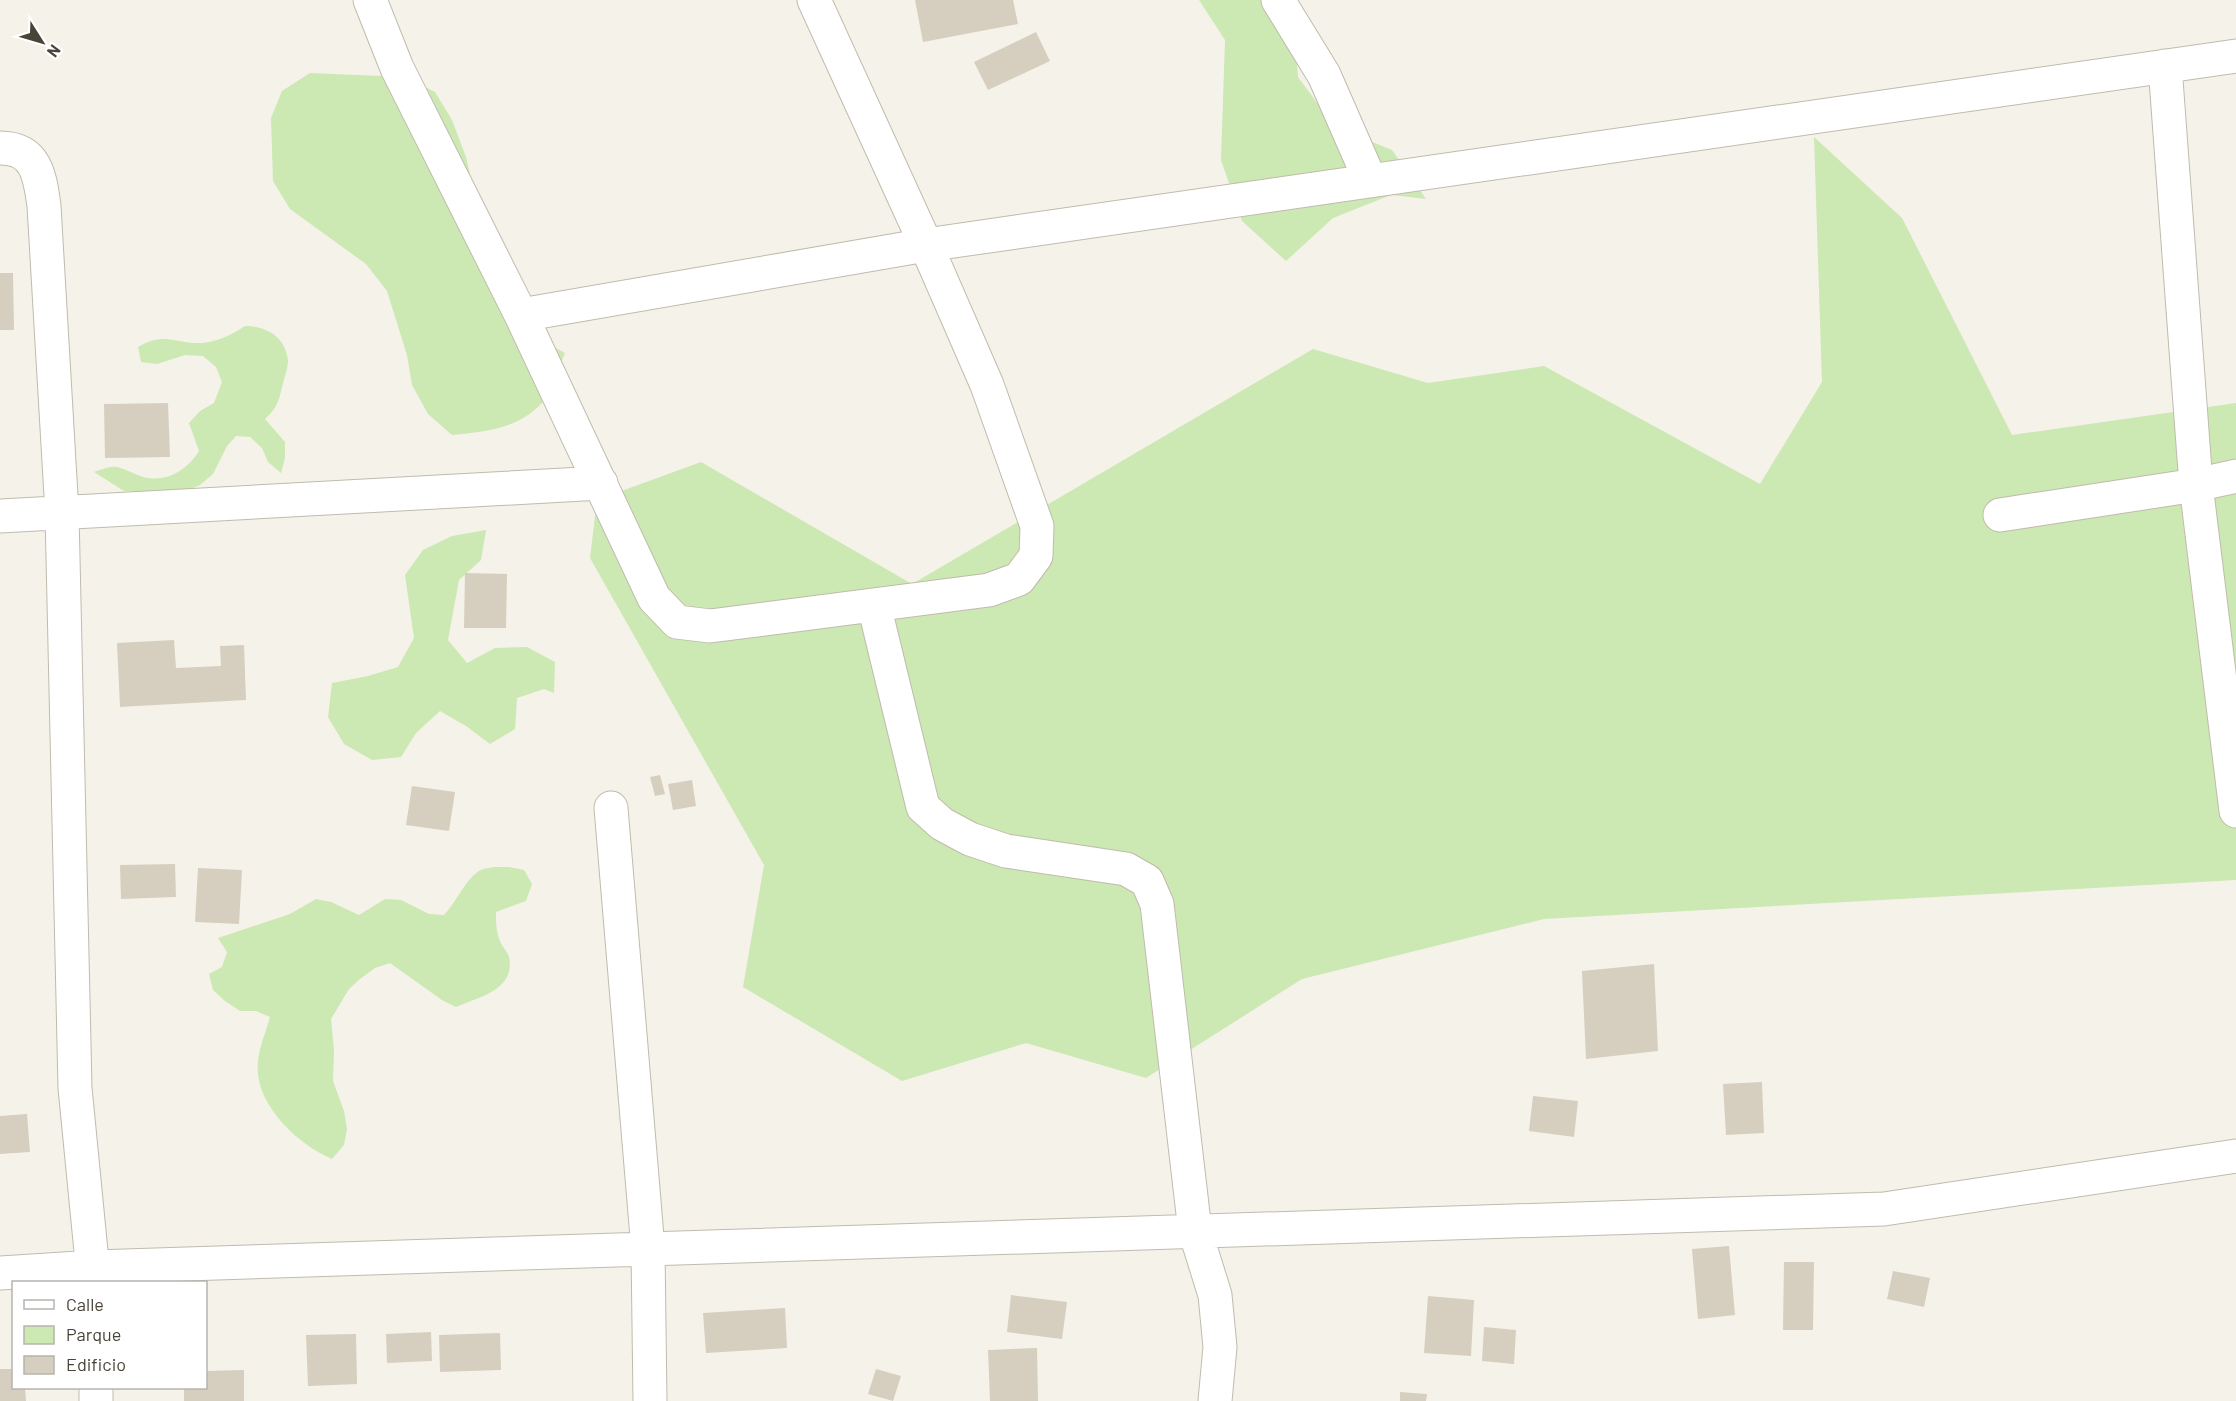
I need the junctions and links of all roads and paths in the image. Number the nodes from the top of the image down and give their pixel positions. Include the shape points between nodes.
1 (370, 0) edge
2 (814, 0) edge
3 (1278, 0) edge
4 (2236, 56) edge
5 (2165, 66) junction
6 (0, 148) edge
7 (1370, 180) junction
8 (926, 245) junction
9 (521, 315) junction
10 (2236, 476) edge
11 (601, 483) junction
12 (2196, 485) junction
13 (62, 513) junction
14 (2000, 515) dead end
15 (0, 516) edge
16 (874, 605) junction
17 (611, 808) dead end
18 (2236, 811) edge
19 (2236, 1156) edge
20 (1195, 1231) junction
21 (648, 1250) junction
22 (0, 1272) edge
23 (94, 1275) edge
24 (650, 1401) edge
25 (1215, 1401) edge

1 - 9 street via 397,68
2 - 8 street
3 - 7 street via 1324,75
4 - 5 street
5 - 7 street
5 - 12 street
6 - 13 street via 27,155 40,174
7 - 8 street
8 - 9 street
8 - 16 street via 987,384 1026,494 1037,526 1036,556 1019,579 989,590
9 - 11 street
10 - 12 street
11 - 13 street
11 - 16 street via 654,598 677,622 710,626
12 - 14 street
12 - 18 street
13 - 15 street
13 - 23 street via 74,1077
16 - 20 street via 922,807 942,824 970,839 1006,851 1126,869 1147,881 1157,904
17 - 21 street
19 - 20 street via 1884,1209
20 - 21 street
20 - 25 street via 1215,1295 1220,1347
21 - 23 street
21 - 24 street
22 - 23 street

